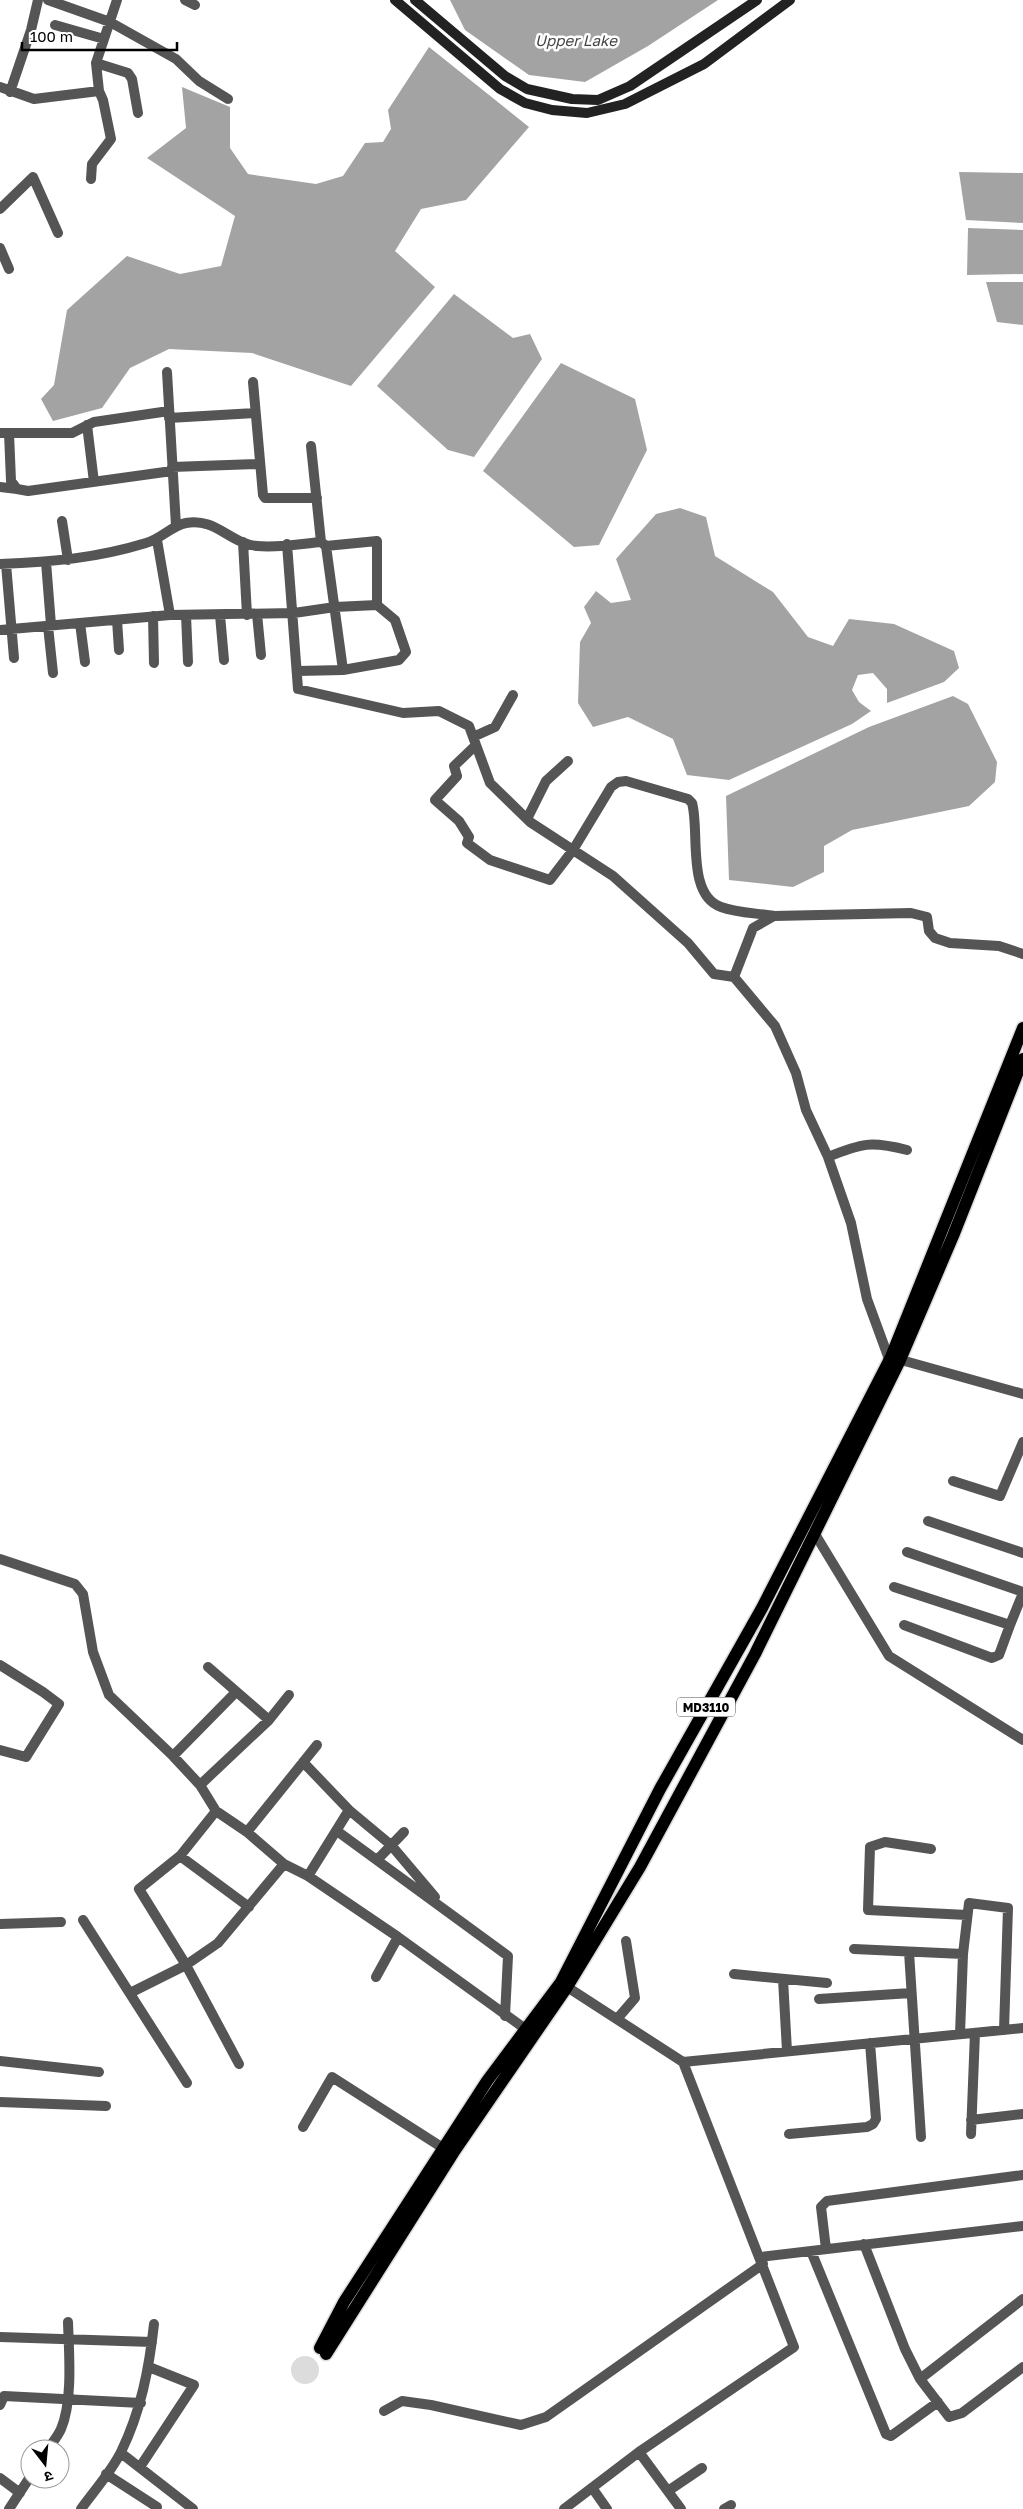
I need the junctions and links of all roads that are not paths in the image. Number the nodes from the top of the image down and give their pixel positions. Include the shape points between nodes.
1 (38, 0) edge
2 (48, 0) edge
3 (117, 0) edge
4 (185, 0) edge
5 (395, 0) edge
6 (415, 0) edge
7 (757, 0) edge
8 (790, 0) edge
9 (195, 5) dead end
10 (110, 22) junction
11 (55, 25) dead end
12 (104, 39) junction
13 (96, 63) junction
14 (0, 87) edge
15 (99, 91) junction
16 (10, 92) junction
17 (228, 99) dead end
18 (138, 113) dead end
19 (91, 179) dead end
20 (0, 209) edge
21 (58, 233) dead end
22 (0, 248) edge
23 (9, 269) dead end
24 (167, 372) dead end
25 (253, 382) dead end
26 (255, 413) junction
27 (169, 414) junction
28 (87, 425) junction
29 (5, 433) edge
30 (311, 446) dead end
31 (259, 464) junction
32 (172, 469) junction
33 (94, 482) junction
34 (0, 488) edge
35 (16, 489) junction
36 (317, 498) junction
37 (62, 521) dead end
38 (176, 526) junction
39 (158, 540) junction
40 (243, 542) junction
41 (287, 544) junction
42 (324, 544) junction
43 (68, 560) junction
44 (46, 562) junction
45 (3, 564) edge
46 (377, 605) junction
47 (335, 607) junction
48 (294, 613) junction
49 (252, 614) junction
50 (170, 615) junction
51 (186, 615) junction
52 (220, 615) junction
53 (153, 616) junction
54 (117, 620) junction
55 (80, 623) junction
56 (49, 625) junction
57 (12, 629) junction
58 (0, 630) edge
59 (119, 650) dead end
60 (261, 655) dead end
61 (14, 658) dead end
62 (224, 660) dead end
63 (85, 662) dead end
64 (188, 662) dead end
65 (154, 663) dead end
66 (343, 670) junction
67 (298, 671) junction
68 (53, 674) dead end
69 (514, 694) dead end
70 (475, 741) junction
71 (568, 761) dead end
72 (526, 819) junction
73 (573, 850) junction
74 (774, 916) junction
75 (1023, 954) edge
76 (734, 977) junction
77 (1023, 1028) edge
78 (1023, 1059) edge
79 (907, 1150) dead end
80 (828, 1157) junction
81 (894, 1358) junction
82 (1023, 1394) edge
83 (1023, 1442) edge
84 (953, 1481) dead end
85 (928, 1521) dead end
86 (815, 1534) junction
87 (907, 1552) dead end
88 (1023, 1552) edge
89 (0, 1559) edge
90 (894, 1587) dead end
91 (1023, 1592) edge
92 (904, 1625) dead end
93 (1010, 1625) junction
94 (0, 1665) edge
95 (208, 1667) dead end
96 (236, 1692) junction
97 (288, 1695) dead end
98 (269, 1720) junction
99 (1023, 1740) edge
100 (317, 1745) dead end
101 (0, 1750) edge
102 (173, 1756) junction
103 (303, 1762) junction
104 (200, 1785) junction
105 (216, 1810) junction
106 (349, 1810) junction
107 (247, 1832) junction
108 (337, 1832) junction
109 (404, 1832) dead end
110 (391, 1845) junction
111 (931, 1849) dead end
112 (180, 1856) junction
113 (377, 1860) junction
114 (284, 1864) junction
115 (308, 1876) junction
116 (249, 1907) junction
117 (445, 1909) junction
118 (967, 1915) junction
119 (82, 1920) dead end
120 (61, 1922) dead end
121 (0, 1924) edge
122 (398, 1937) junction
123 (626, 1941) dead end
124 (854, 1949) dead end
125 (909, 1952) junction
126 (964, 1954) junction
127 (186, 1964) junction
128 (734, 1974) dead end
129 (376, 1977) dead end
130 (784, 1979) junction
131 (827, 1983) dead end
132 (564, 1984) junction
133 (130, 1993) junction
134 (911, 1993) junction
135 (819, 1999) dead end
136 (505, 2016) junction
137 (617, 2019) junction
138 (1023, 2028) edge
139 (1004, 2030) junction
140 (530, 2032) junction
141 (975, 2033) junction
142 (960, 2034) junction
143 (914, 2039) junction
144 (870, 2043) junction
145 (787, 2051) junction
146 (0, 2061) edge
147 (684, 2062) junction
148 (239, 2064) dead end
149 (99, 2072) dead end
150 (188, 2083) dead end
151 (0, 2102) edge
152 (106, 2106) dead end
153 (1023, 2114) edge
154 (971, 2120) junction
155 (303, 2127) dead end
156 (789, 2134) dead end
157 (971, 2134) dead end
158 (921, 2137) dead end
159 (449, 2149) junction
160 (1023, 2175) edge
161 (1023, 2226) edge
162 (864, 2244) junction
163 (826, 2249) junction
164 (810, 2251) junction
165 (762, 2261) junction
166 (1023, 2299) edge
167 (68, 2322) dead end
168 (154, 2324) dead end
169 (0, 2337) edge
170 (69, 2338) junction
171 (152, 2342) junction
172 (323, 2351) dead end
173 (149, 2367) junction
174 (1023, 2367) edge
175 (920, 2379) junction
176 (1, 2399) edge
177 (67, 2399) junction
178 (938, 2402) junction
179 (141, 2403) junction
180 (384, 2411) dead end
181 (54, 2439) edge
182 (639, 2452) junction
183 (121, 2453) junction
184 (140, 2467) junction
185 (702, 2468) dead end
186 (106, 2474) junction
187 (0, 2478) edge
188 (22, 2489) edge
189 (593, 2489) junction
190 (668, 2491) junction
191 (20, 2493) junction
192 (157, 2507) dead end
193 (186, 2507) edge
194 (8, 2509) edge
195 (81, 2509) edge
196 (564, 2509) edge
197 (606, 2509) edge
198 (681, 2509) edge

1 - 16 street
2 - 10 street
3 - 10 street
4 - 9 street
5 - 8 main road via 500,89 525,103 552,110 587,113 625,104 704,64
6 - 7 main road via 505,76 527,89 572,99 598,100 630,86
10 - 12 street
10 - 17 street via 176,58 199,82
11 - 12 street
12 - 13 street
13 - 15 street
13 - 18 street via 128,73
14 - 16 street
15 - 16 street via 46,99
15 - 19 street via 111,140 92,164
20 - 21 street via 32,177
22 - 23 street
24 - 27 street
25 - 26 street
26 - 27 street
26 - 31 street
27 - 28 street
27 - 32 street
28 - 29 street via 72,433
28 - 33 street
29 - 35 street via 11,481
30 - 36 street
31 - 32 street
31 - 36 street via 261,488 266,498
32 - 33 street
32 - 38 street
33 - 35 street via 28,491
34 - 35 street
36 - 42 street
37 - 43 street
38 - 39 street
38 - 40 street via 206,523
39 - 43 street via 108,555
39 - 50 street
40 - 41 street via 256,546
40 - 49 street
41 - 42 street
41 - 48 street
42 - 46 street via 377,541
42 - 47 street
43 - 44 street
44 - 45 street
44 - 56 street
45 - 57 street
46 - 47 street
46 - 66 street via 395,620 406,652 399,660
47 - 48 street
47 - 66 street
48 - 49 street
48 - 67 street
49 - 52 street
49 - 60 street
50 - 51 street
50 - 53 street
51 - 52 street
51 - 64 street
52 - 62 street
53 - 54 street
53 - 65 street
54 - 55 street
54 - 59 street
55 - 56 street
55 - 63 street
56 - 57 street
56 - 68 street
57 - 58 street
57 - 61 street
66 - 67 street
67 - 70 street via 298,689 403,713 438,711 469,726
69 - 70 street via 495,727
70 - 72 street via 490,783
70 - 73 street via 454,766 457,776 434,800 459,821 469,837 467,843 490,860 550,880
71 - 72 street via 546,781
72 - 73 street
73 - 74 street via 611,787 618,782 626,781 688,799 694,808 697,872 707,894 719,907
73 - 76 street via 613,876 688,943 714,974
74 - 75 street via 911,913 927,917 929,931 935,938 950,943 999,946
74 - 76 street via 753,928
76 - 80 street via 775,1026 796,1073 806,1110
77 - 81 main road, MD3110
78 - 81 main road, MD3110 via 953,1236
79 - 80 street via 858,1144
80 - 81 street via 851,1223 867,1299
81 - 82 street
81 - 86 main road, MD3110
81 - 132 main road, MD3110 via 762,1608 651,1806
83 - 84 street via 1000,1496
85 - 88 street
86 - 99 street via 889,1656
86 - 132 main road, MD3110 via 755,1654 640,1867
87 - 91 street
89 - 102 street via 75,1584 83,1594 93,1652 109,1695
90 - 93 street
91 - 93 street
92 - 93 street via 992,1658 999,1655
94 - 101 street via 59,1704 26,1757
95 - 96 street
96 - 98 street
96 - 102 street
97 - 98 street
98 - 104 street
100 - 103 street
102 - 104 street
103 - 106 street
103 - 107 street
104 - 105 street
105 - 107 street
105 - 112 street
106 - 108 street
106 - 110 street
107 - 114 street
108 - 113 street
108 - 115 street
109 - 110 street
110 - 113 street
110 - 117 street
111 - 118 street via 885,1842 870,1847 868,1910
112 - 116 street
112 - 127 street via 139,1889
113 - 117 street
114 - 115 street
114 - 116 street
115 - 122 street
116 - 127 street via 218,1943
117 - 136 street via 508,1956
118 - 126 street
118 - 139 street via 968,1903 1008,1908
119 - 133 street
120 - 121 street
122 - 129 street
122 - 136 street
123 - 137 street via 635,1998
124 - 125 street
125 - 126 street
125 - 134 street
126 - 142 street
127 - 133 street
127 - 148 street
128 - 130 street
130 - 131 street
130 - 145 street
132 - 137 street
132 - 140 main road, MD3110
133 - 150 street
134 - 135 street
134 - 143 street
136 - 140 street
137 - 147 street
138 - 139 street
139 - 141 street
140 - 159 main road, MD3110 via 487,2081
141 - 142 street
141 - 154 street
142 - 143 street
143 - 144 street
143 - 158 street
144 - 145 street
144 - 156 street via 876,2119 873,2124 867,2128
145 - 147 street
146 - 149 street
147 - 165 street
151 - 152 street
153 - 154 street
154 - 157 street
155 - 159 street via 332,2077
159 - 172 main road, MD3110 via 344,2302
160 - 163 street via 827,2200 821,2207
161 - 162 street
162 - 163 street
162 - 175 street
163 - 164 street
164 - 165 street
164 - 178 street via 886,2434 891,2436
165 - 180 street via 546,2417 521,2425 402,2401
165 - 182 street via 794,2347
166 - 175 street
167 - 170 street
168 - 171 street
169 - 170 street
170 - 171 street
170 - 177 street
171 - 173 street
173 - 179 street
173 - 184 street via 194,2385
174 - 178 street via 955,2417 949,2417
175 - 178 street
176 - 177 street
177 - 179 street
177 - 181 street via 61,2429
179 - 183 street
182 - 189 street
182 - 190 street
183 - 184 street
183 - 186 street
184 - 193 street
185 - 190 street
186 - 192 street
186 - 195 street
187 - 191 street
188 - 191 street
189 - 196 street
189 - 197 street
190 - 198 street
191 - 194 street

